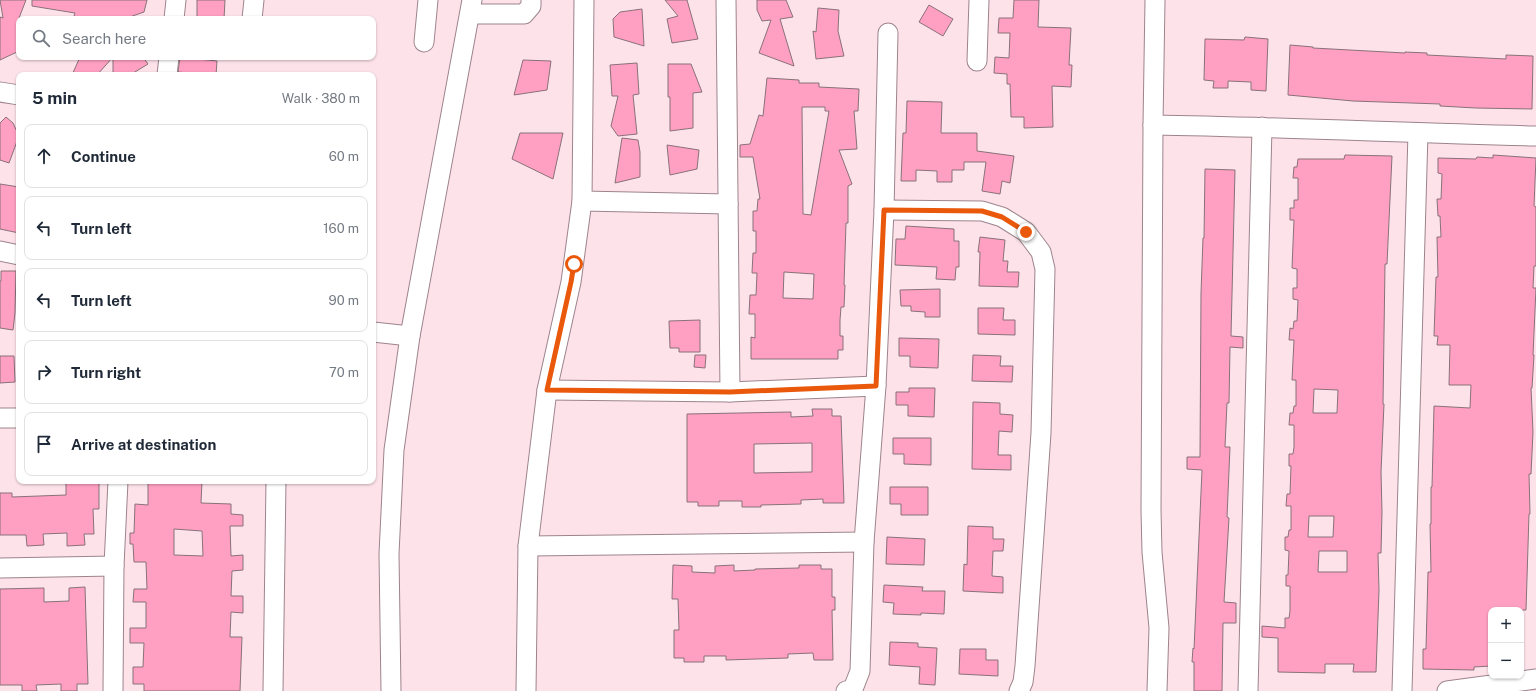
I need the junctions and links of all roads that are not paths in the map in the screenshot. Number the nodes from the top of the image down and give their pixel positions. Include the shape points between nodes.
1 (176, 0) edge
2 (254, 0) edge
3 (428, 0) edge
4 (531, 0) edge
5 (584, 0) edge
6 (726, 0) edge
7 (979, 0) edge
8 (1155, 0) edge
9 (471, 7) edge
10 (174, 16) edge
11 (252, 16) edge
12 (888, 33) dead end
13 (424, 42) dead end
14 (169, 60) edge
15 (977, 61) dead end
16 (167, 72) edge
17 (0, 92) edge
18 (16, 95) edge
19 (1152, 125) junction
20 (1262, 127) junction
21 (1418, 133) junction
22 (1536, 136) edge
23 (582, 201) junction
24 (728, 204) junction
25 (884, 210) junction
26 (0, 251) edge
27 (16, 254) edge
28 (376, 332) edge
29 (410, 336) junction
30 (876, 386) junction
31 (547, 390) junction
32 (730, 392) junction
33 (0, 418) edge
34 (16, 418) edge
35 (118, 484) edge
36 (276, 484) edge
37 (864, 542) junction
38 (528, 546) junction
39 (114, 566) junction
40 (0, 568) edge
41 (1536, 679) edge
42 (855, 690) edge
43 (113, 691) edge
44 (273, 691) edge
45 (391, 691) edge
46 (526, 691) edge
47 (1020, 691) edge
48 (1156, 691) edge
49 (1248, 691) edge
50 (1402, 691) edge
51 (1447, 691) edge

1 - 10 street
2 - 11 street
3 - 13 street
4 - 9 street via 531,6 524,14
5 - 23 street
6 - 24 street
7 - 15 street
8 - 19 street
9 - 29 street
12 - 25 street
14 - 16 street
17 - 18 street
19 - 20 street
19 - 48 street via 1151,510 1159,628
20 - 21 street
20 - 49 street
21 - 22 street
21 - 50 street
23 - 24 street
23 - 31 street via 571,282
24 - 32 street
25 - 30 street
25 - 47 street via 982,211 1002,217 1026,232 1041,252 1045,269 1041,433 1025,666
26 - 27 street
28 - 29 street
29 - 45 street via 394,450 389,554
30 - 32 street
30 - 37 street
31 - 32 street
31 - 38 street
33 - 34 street
35 - 39 street
36 - 44 street
37 - 38 street
37 - 42 street via 860,671
38 - 46 street
39 - 40 street
39 - 43 street
41 - 51 street

